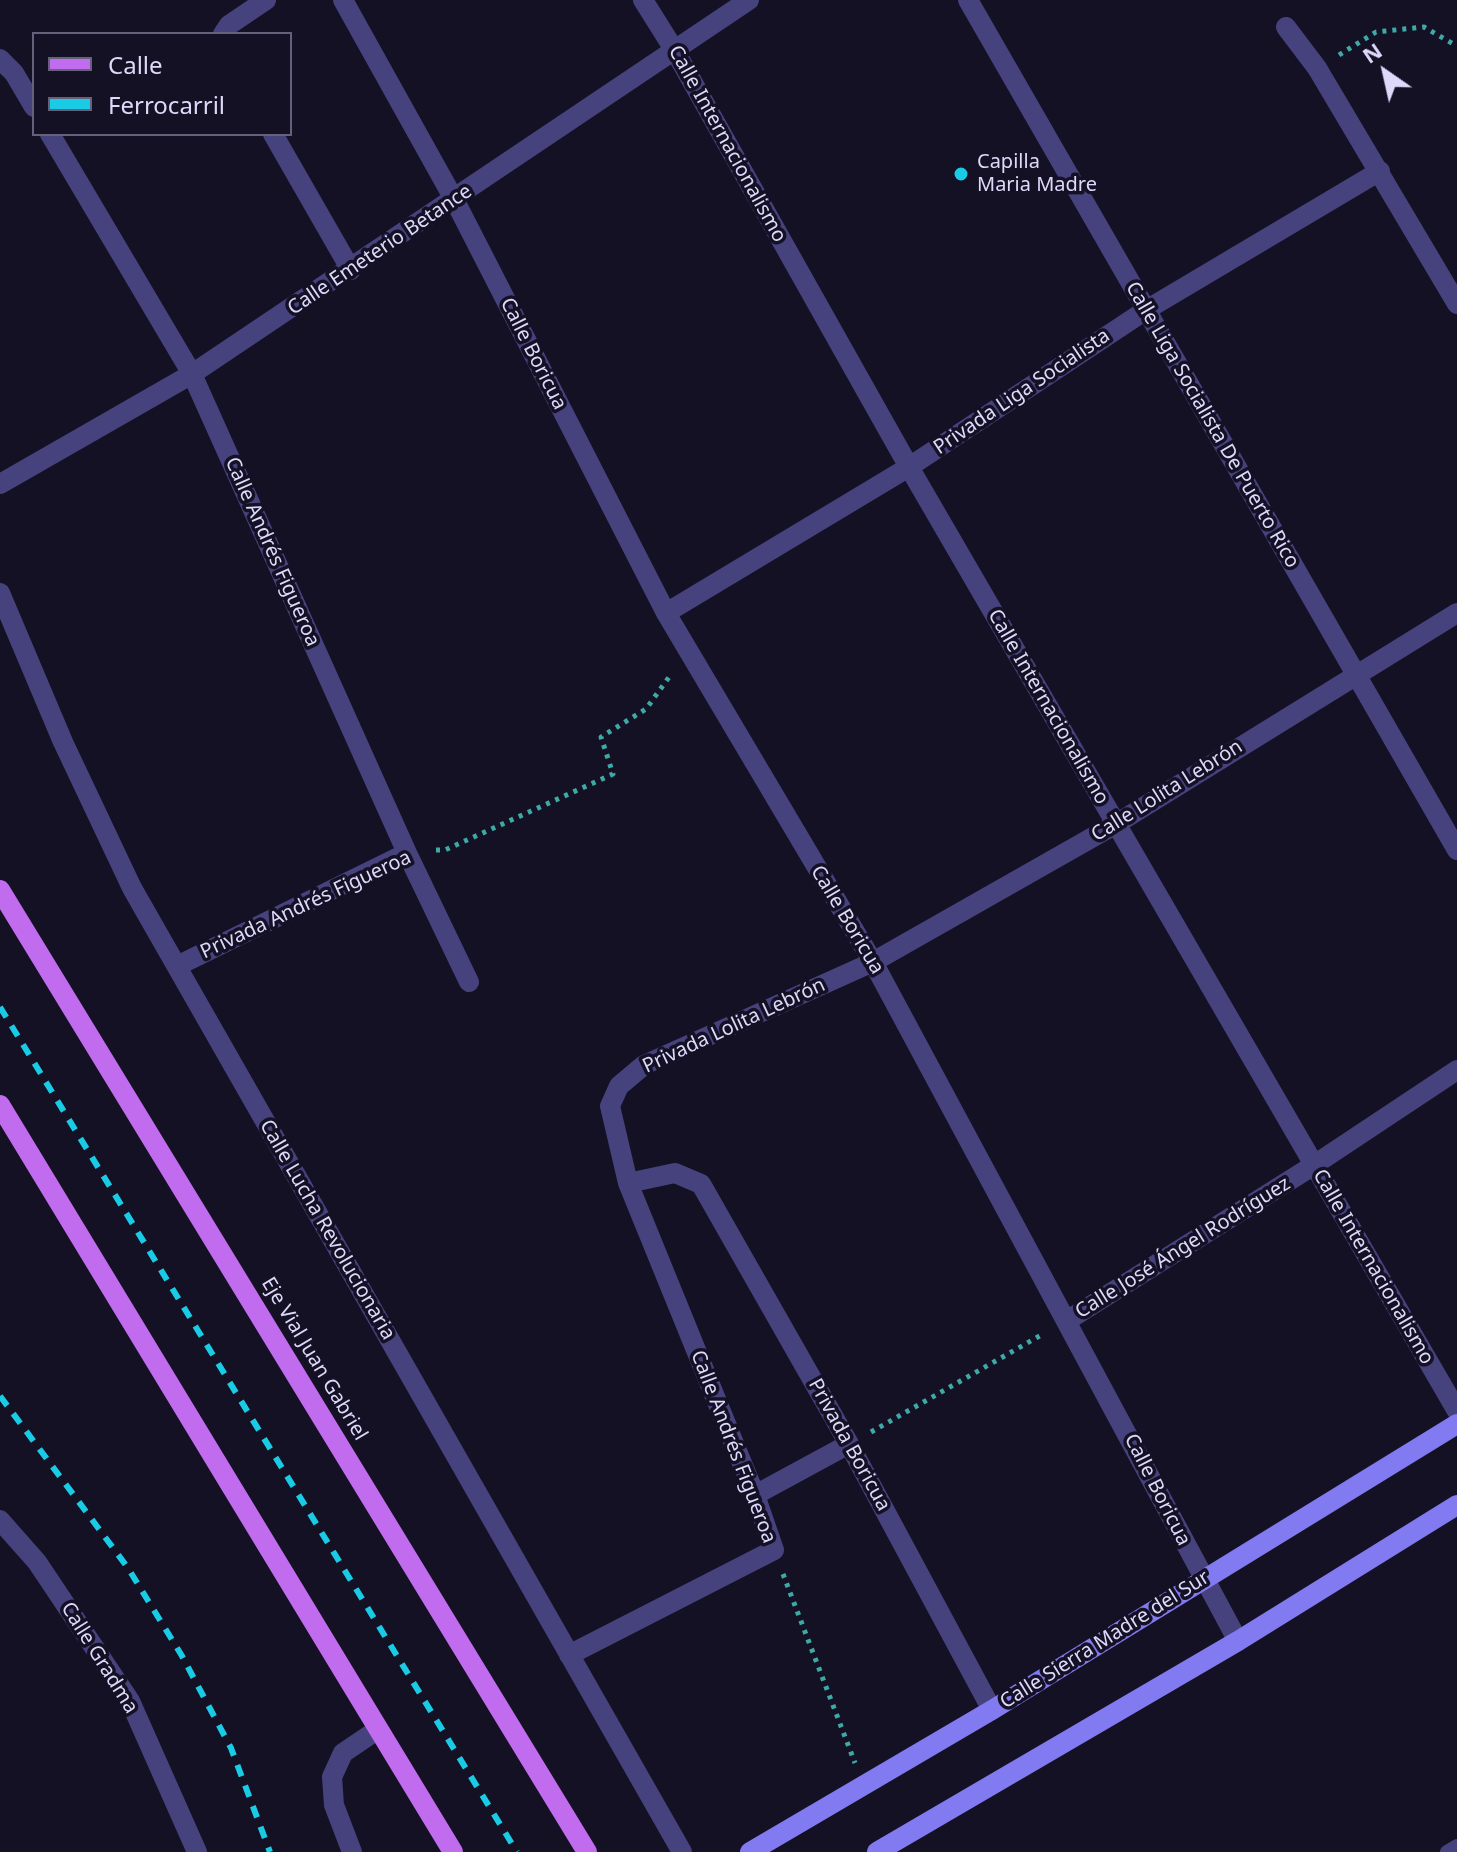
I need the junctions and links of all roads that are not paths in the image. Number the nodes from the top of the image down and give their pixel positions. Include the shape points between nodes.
1 (266, 0) edge
2 (343, 0) edge
3 (643, 0) edge
4 (749, 0) edge
5 (968, 0) edge
6 (1286, 27) dead end
7 (224, 32) edge
8 (675, 51) junction
9 (0, 59) edge
10 (32, 104) edge
11 (51, 136) edge
12 (274, 136) edge
13 (1380, 171) junction
14 (455, 201) junction
15 (351, 270) junction
16 (1457, 304) edge
17 (1146, 310) junction
18 (192, 374) junction
19 (909, 467) junction
20 (0, 484) edge
21 (2, 604) edge
22 (666, 613) junction
23 (1457, 613) edge
24 (1355, 675) junction
25 (1116, 824) junction
26 (1457, 850) edge
27 (407, 853) junction
28 (0, 890) edge
29 (873, 962) junction
30 (177, 966) junction
31 (469, 982) dead end
32 (1457, 1070) edge
33 (0, 1105) edge
34 (610, 1106) joint
35 (1314, 1165) junction
36 (628, 1183) junction
37 (1068, 1320) junction
38 (1457, 1411) edge
39 (1457, 1424) edge
40 (849, 1444) junction
41 (755, 1495) junction
42 (1457, 1505) edge
43 (0, 1520) edge
44 (1203, 1579) junction
45 (1238, 1641) junction
46 (569, 1655) junction
47 (992, 1710) junction
48 (377, 1730) junction
49 (1457, 1846) edge
50 (197, 1852) edge
51 (352, 1852) edge
52 (453, 1852) edge
53 (587, 1852) edge
54 (682, 1852) edge
55 (750, 1852) edge
56 (877, 1852) edge
57 (1447, 1852) edge

1 - 7 street
2 - 14 street, Calle Boricua
3 - 8 street, Calle Internacionalismo
4 - 8 street, Calle Emeterio Betance
5 - 17 street, Calle Liga Socialista De Puerto Rico
6 - 13 street
8 - 14 street, Calle Emeterio Betance
8 - 19 street, Calle Internacionalismo
9 - 10 street
11 - 18 street, Calle Andrés Figueroa
12 - 15 street
13 - 16 street
13 - 17 street, Privada Liga Socialista
14 - 15 street, Calle Emeterio Betance
14 - 22 street, Calle Boricua
15 - 18 street, Calle Emeterio Betance
17 - 19 street, Privada Liga Socialista
17 - 24 street, Calle Liga Socialista De Puerto Rico
18 - 20 street, Calle Emeterio Betance
18 - 27 street, Calle Andrés Figueroa
19 - 22 street, Privada Liga Socialista
19 - 25 street, Calle Internacionalismo
21 - 30 street, Calle Lucha Revolucionaria via 132,888
22 - 29 street, Calle Boricua
23 - 24 street, Calle Lolita Lebrón
24 - 25 street, Calle Lolita Lebrón
24 - 26 street, Calle Liga Socialista De Puerto Rico
25 - 29 street, Calle Lolita Lebrón
25 - 35 street, Calle Internacionalismo
27 - 30 street, Privada Andrés Figueroa
27 - 31 street, Calle Andrés Figueroa
28 - 53 main road, Eje Vial Juan Gabriel
29 - 34 street, Privada Lolita Lebrón via 644,1065 619,1086
29 - 37 street, Calle Boricua
30 - 46 street, Calle Lucha Revolucionaria
32 - 35 street, Calle José Ángel Rodríguez
33 - 48 main road
34 - 36 street, Calle Andrés Figueroa
35 - 37 street, Calle José Ángel Rodríguez
35 - 38 street, Calle Internacionalismo
36 - 40 street, Privada Boricua via 675,1173 701,1184
36 - 41 street, Calle Andrés Figueroa
37 - 44 street, Calle Boricua
39 - 44 street, Calle Sierra Madre del Sur
40 - 41 street
40 - 47 street, Privada Boricua
41 - 46 street, Calle Andrés Figueroa via 774,1550
42 - 45 street
43 - 50 street, Calle Gradma via 37,1562 130,1701
44 - 45 street, Calle Boricua
44 - 47 street, Calle Sierra Madre del Sur
45 - 56 street
46 - 54 street, Calle Lucha Revolucionaria
47 - 55 street, Calle Sierra Madre del Sur
48 - 51 street via 343,1753 332,1777 334,1805
48 - 52 main road
49 - 57 lane

